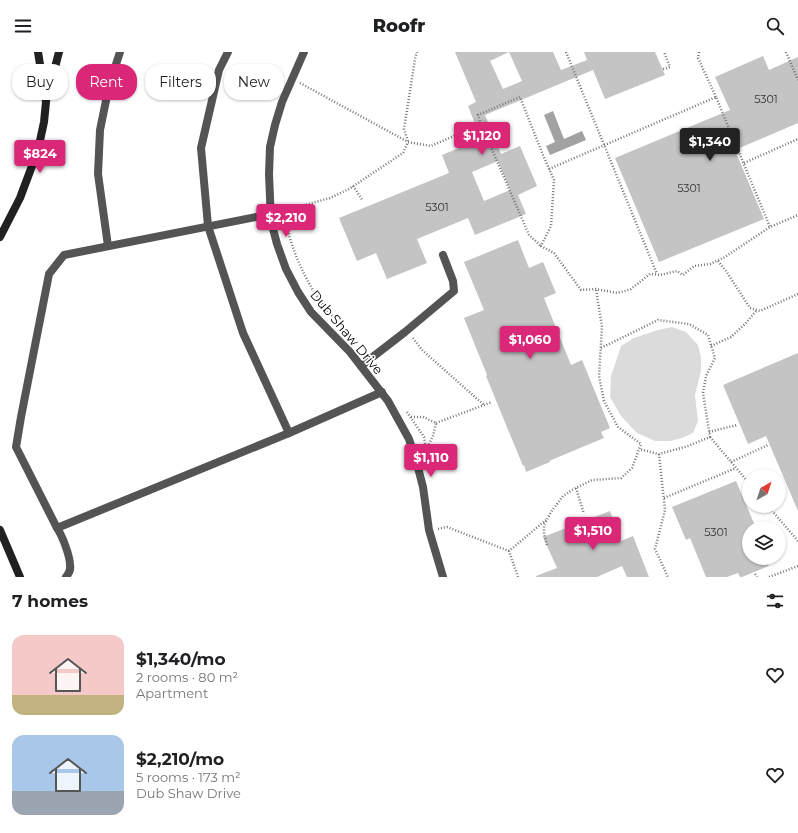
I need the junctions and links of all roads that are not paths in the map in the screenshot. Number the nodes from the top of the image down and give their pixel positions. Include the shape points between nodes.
1 (38, 52) edge
2 (59, 52) edge
3 (120, 52) edge
4 (228, 52) edge
5 (304, 52) edge
6 (46, 102) junction
7 (270, 214) junction
8 (208, 226) junction
9 (0, 237) edge
10 (108, 246) junction
11 (443, 255) dead end
12 (360, 366) junction
13 (382, 392) junction
14 (289, 433) junction
15 (57, 528) junction
16 (0, 530) edge
17 (20, 577) edge
18 (66, 577) edge
19 (443, 577) edge

1 - 6 main road
2 - 6 main road
3 - 10 street via 100,130 98,174
4 - 8 street via 219,70 201,148
5 - 7 street, Dub Shaw Drive via 274,125 269,168
6 - 9 main road via 38,150 20,198
7 - 8 street
7 - 12 street, Dub Shaw Drive via 277,244 298,292 311,312 350,352
8 - 10 street
8 - 14 street via 243,333
10 - 15 street via 64,256 49,274 21,417 16,447
11 - 12 street via 454,291
12 - 13 street, Dub Shaw Drive
13 - 14 street
13 - 19 street, Dub Shaw Drive via 409,439 416,460 429,530
14 - 15 street
15 - 18 street via 62,535 70,563
16 - 17 main road

